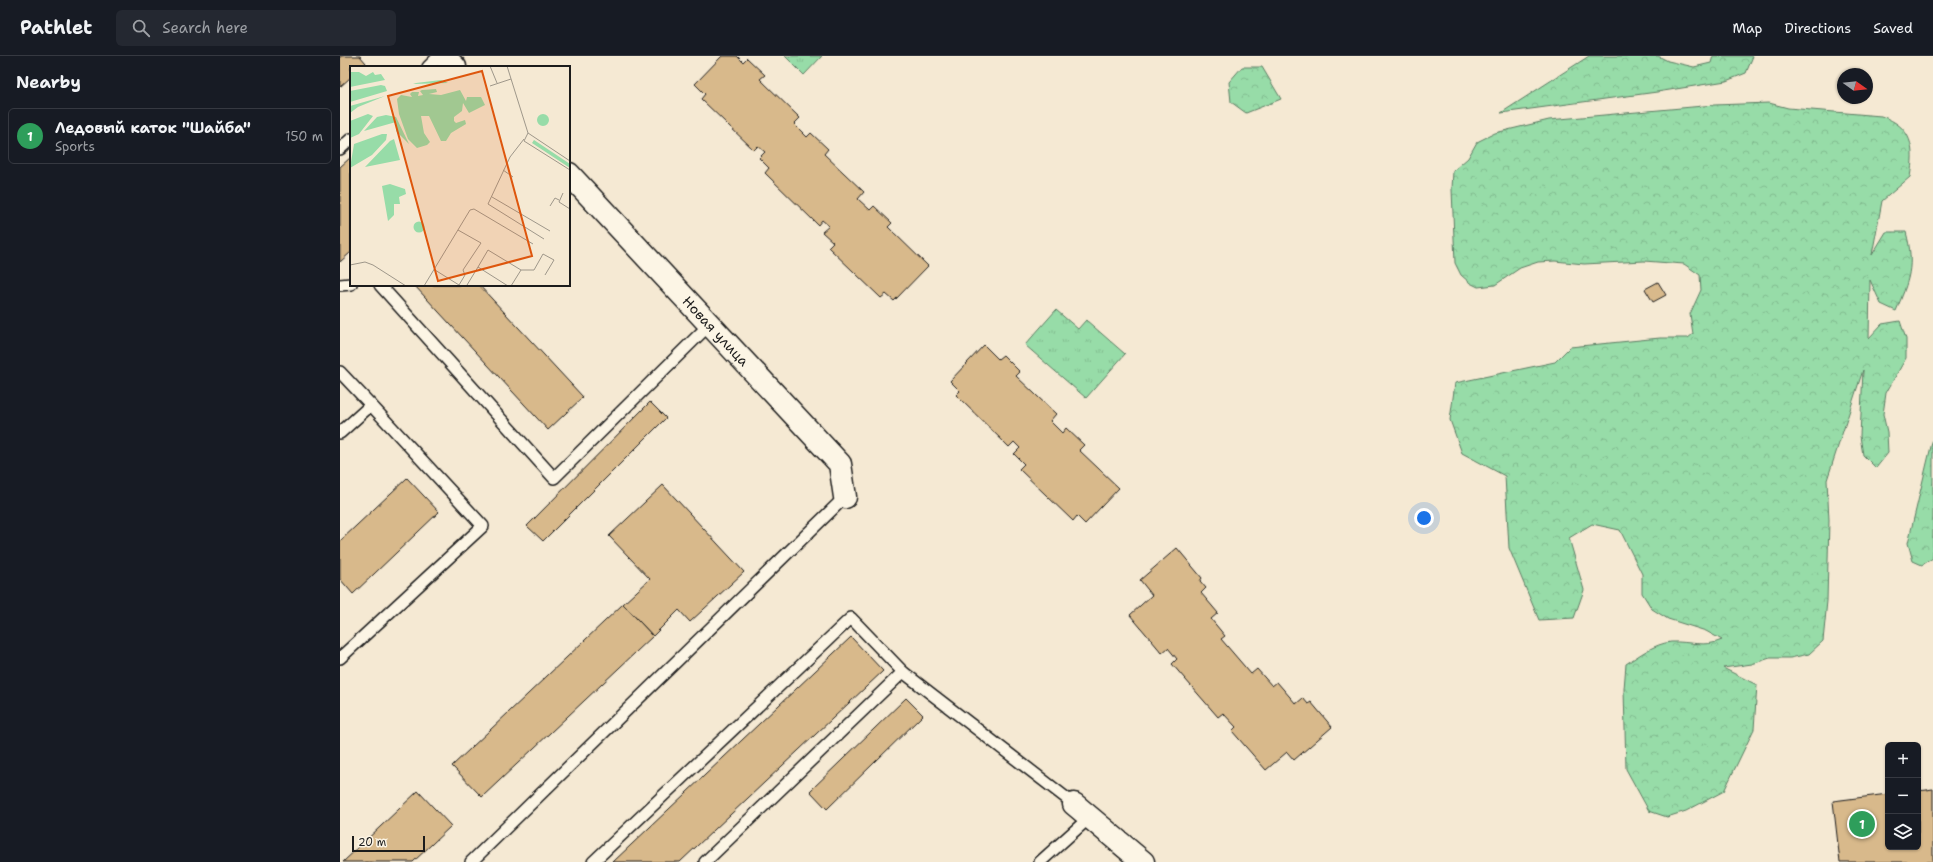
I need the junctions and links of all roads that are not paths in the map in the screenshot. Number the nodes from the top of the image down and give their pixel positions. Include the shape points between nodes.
1 (439, 56) edge
2 (443, 56) edge
3 (429, 66) edge
4 (454, 66) edge
5 (350, 140) edge
6 (340, 149) edge
7 (570, 175) edge
8 (350, 284) edge
9 (340, 285) edge
10 (381, 286) edge
11 (710, 324) junction
12 (340, 372) edge
13 (371, 405) junction
14 (340, 433) edge
15 (845, 497) joint
16 (340, 658) edge
17 (903, 672) junction
18 (1082, 811) junction
19 (471, 862) edge
20 (593, 862) edge
21 (705, 862) edge
22 (1040, 862) edge
23 (1143, 862) edge

1 - 3 lane
2 - 4 street
5 - 6 lane
7 - 11 street, Новая улица
8 - 9 lane
10 - 11 lane via 554,478
11 - 15 street, Новая улица via 840,464
12 - 13 lane
13 - 14 lane
13 - 16 lane via 483,526
15 - 19 lane
17 - 18 lane
17 - 20 lane via 851,618
17 - 21 lane
18 - 22 lane
18 - 23 street

